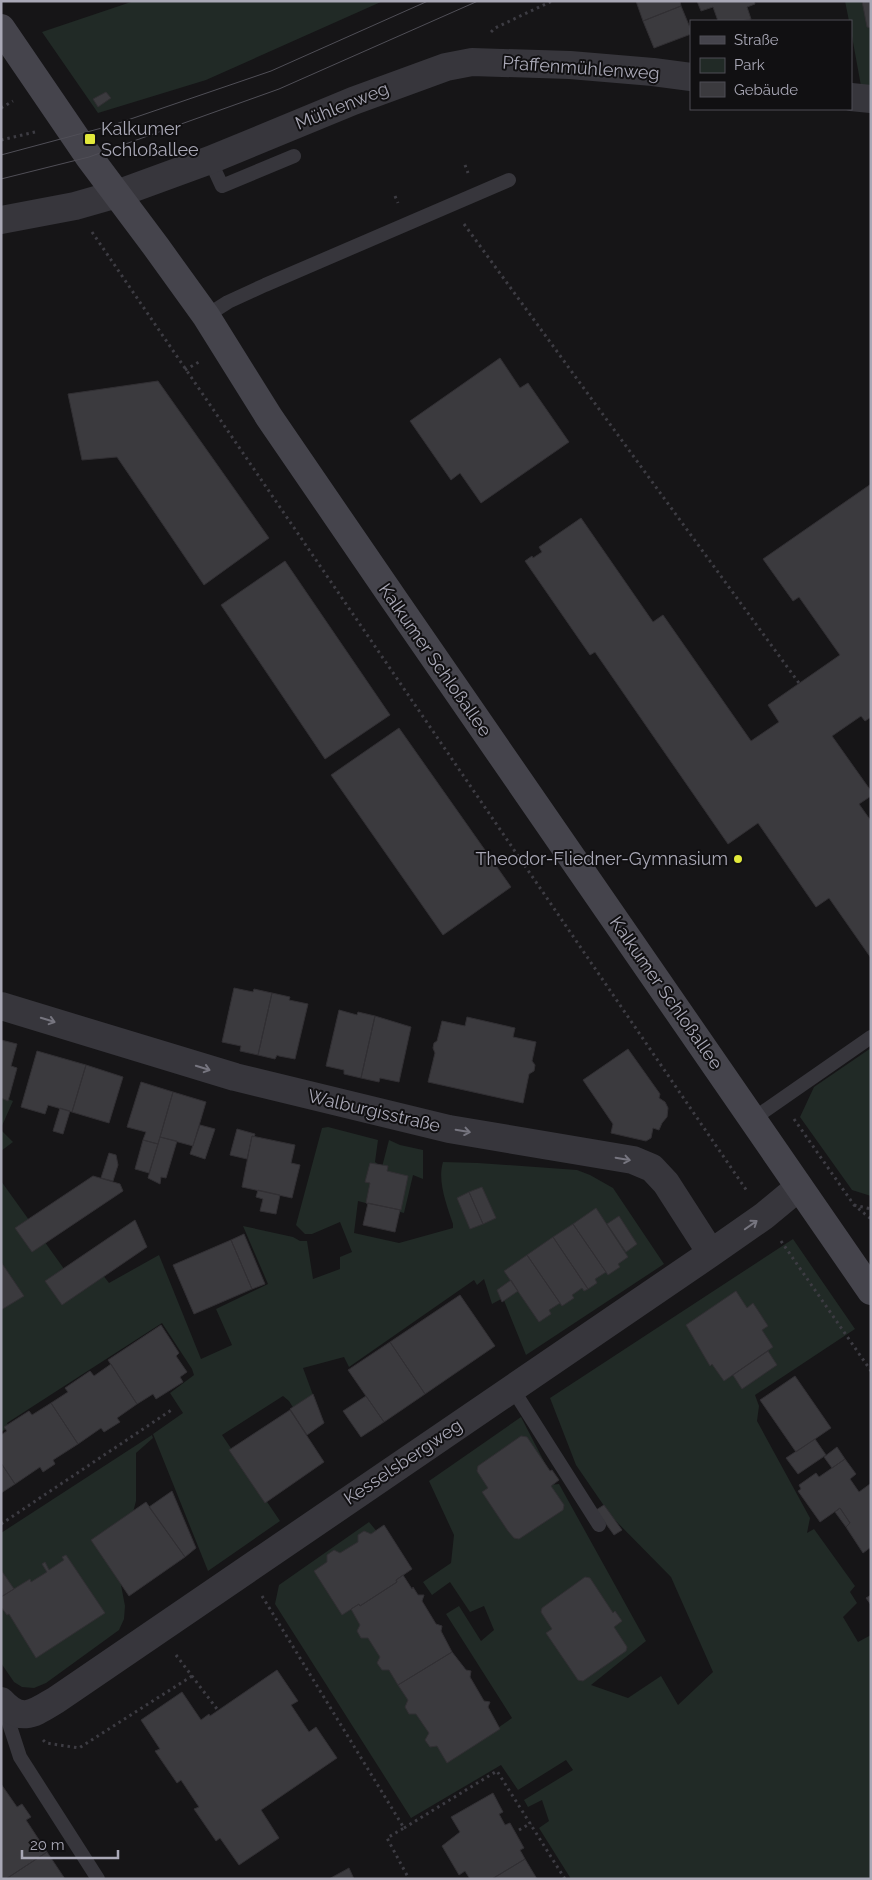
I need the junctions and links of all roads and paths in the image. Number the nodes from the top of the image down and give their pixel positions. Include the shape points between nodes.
1 (552, 1) edge
2 (1, 28) edge
3 (472, 62) junction
4 (690, 77) edge
5 (852, 97) edge
6 (871, 99) edge
7 (294, 156) dead end
8 (210, 160) junction
9 (509, 180) dead end
10 (117, 194) junction
11 (450, 205) junction
12 (75, 206) junction
13 (1, 220) edge
14 (206, 316) junction
15 (207, 357) dead end
16 (185, 370) junction
17 (799, 683) dead end
18 (1, 1006) edge
19 (871, 1036) edge
20 (780, 1099) junction
21 (753, 1119) junction
22 (799, 1187) junction
23 (764, 1216) junction
24 (871, 1220) edge
25 (711, 1253) junction
26 (871, 1291) edge
27 (871, 1371) edge
28 (512, 1388) junction
29 (173, 1409) dead end
30 (1, 1524) edge
31 (599, 1525) dead end
32 (246, 1570) junction
33 (176, 1654) dead end
34 (192, 1676) junction
35 (7, 1706) edge
36 (217, 1709) dead end
37 (531, 1823) junction
38 (404, 1828) junction
39 (519, 1830) dead end
40 (98, 1879) edge
41 (409, 1879) edge
42 (565, 1879) edge

1 - 3 path via 495,28 484,39
2 - 10 main road, Kalkumer Schloßallee
3 - 4 street, Pfaffenmühlenweg via 570,65
3 - 8 street, Mühlenweg via 446,67 353,101
5 - 6 street
7 - 8 lane via 222,186
8 - 10 street, Mühlenweg
9 - 11 lane
10 - 12 street, Mühlenweg
10 - 14 main road, Kalkumer Schloßallee
11 - 14 lane via 265,285
11 - 17 path
12 - 13 street, Mühlenweg
12 - 16 path
14 - 21 main road, Kalkumer Schloßallee via 351,537
15 - 16 path
16 - 23 path
18 -> 25 street, Walburgisstraße via 235,1078 449,1129 633,1160 652,1168 666,1183
19 - 20 lane
20 - 21 lane
20 - 24 path via 854,1204
21 - 22 main road, Kalkumer Schloßallee
22 - 23 street, Kesselsbergweg
22 - 26 main road, Kalkumer Schloßallee
25 -> 23 street, Kesselsbergweg
23 - 27 path
25 - 28 street, Kesselsbergweg
28 - 31 lane
28 - 32 street, Kesselsbergweg
29 - 30 path
32 - 35 street, Kesselsbergweg via 56,1700 28,1715
32 - 38 path
33 - 34 path
34 - 35 path via 79,1748 46,1743
34 - 36 path
35 - 40 lane via 20,1757
37 - 38 path via 497,1771
37 - 39 path
37 - 42 path
38 - 41 path via 387,1838

